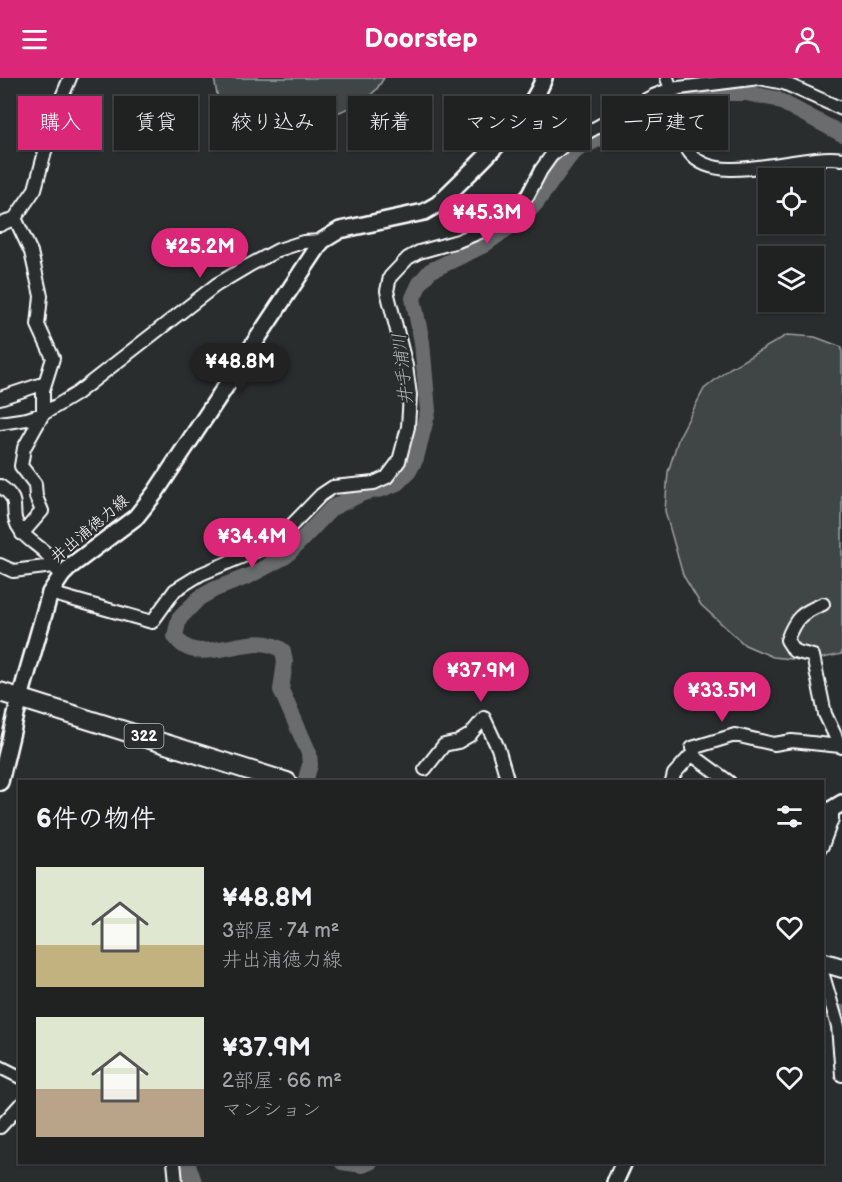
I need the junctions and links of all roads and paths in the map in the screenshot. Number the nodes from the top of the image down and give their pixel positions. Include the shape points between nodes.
1 (70, 78) edge
2 (544, 78) edge
3 (669, 84) edge
4 (842, 109) edge
5 (842, 159) edge
6 (15, 218) junction
7 (0, 225) edge
8 (322, 241) junction
9 (45, 383) junction
10 (0, 398) edge
11 (44, 414) junction
12 (0, 423) edge
13 (0, 486) edge
14 (22, 534) junction
15 (0, 566) edge
16 (57, 570) junction
17 (50, 593) junction
18 (823, 604) dead end
19 (0, 692) edge
20 (12, 704) edge
21 (841, 746) edge
22 (693, 753) junction
23 (425, 769) dead end
24 (245, 780) edge
25 (280, 780) edge
26 (507, 780) edge
27 (672, 780) edge
28 (726, 780) edge
29 (0, 782) edge
30 (832, 809) edge
31 (824, 841) edge
32 (824, 951) edge
33 (842, 956) edge
34 (824, 963) edge
35 (842, 968) edge
36 (824, 979) edge
37 (0, 1067) edge
38 (842, 1075) edge
39 (18, 1076) edge
40 (18, 1108) edge
41 (0, 1127) edge
42 (174, 1164) edge
43 (623, 1164) edge
44 (176, 1182) edge
45 (615, 1182) edge

1 - 6 street via 56,111 35,189
2 - 8 main road via 520,119 438,204 424,212 340,230
3 - 4 street via 759,78 784,83
3 - 5 street via 689,153 707,165 725,170 799,159
3 - 17 street via 562,146 546,163 528,195 499,220 480,232 408,258 390,277 387,291 410,395 408,427 399,461 387,477 374,483 333,487 284,533 258,550 201,574 175,590 152,622
6 - 7 street
6 - 9 street via 31,252 41,296 38,325 53,358
8 - 11 street via 278,250 224,280 76,394
8 - 16 main road, 井出浦徳力線 via 136,517 72,565
9 - 10 street
9 - 11 street
11 - 12 street
11 - 14 street via 24,448 21,466 35,484 42,512
13 - 14 street via 11,495 15,504 13,517
14 - 16 street via 51,557
15 - 16 street via 13,571
16 - 17 main road, 井出浦徳力線
17 - 20 main road, 井出浦徳力線
18 - 21 street via 793,623 788,640 794,651 813,656 825,714
19 - 20 highway, 322
20 - 24 highway, 322
20 - 25 highway, 322
20 - 29 main road, 井出浦徳力線
21 - 22 street via 792,741 774,744 735,735 692,748
22 - 27 street
22 - 28 street
23 - 26 street via 444,745 470,735 484,718
30 - 31 street
32 - 33 highway
34 - 35 highway
36 - 38 street via 836,1021
37 - 39 street
40 - 41 street
42 - 44 street
43 - 45 main road

